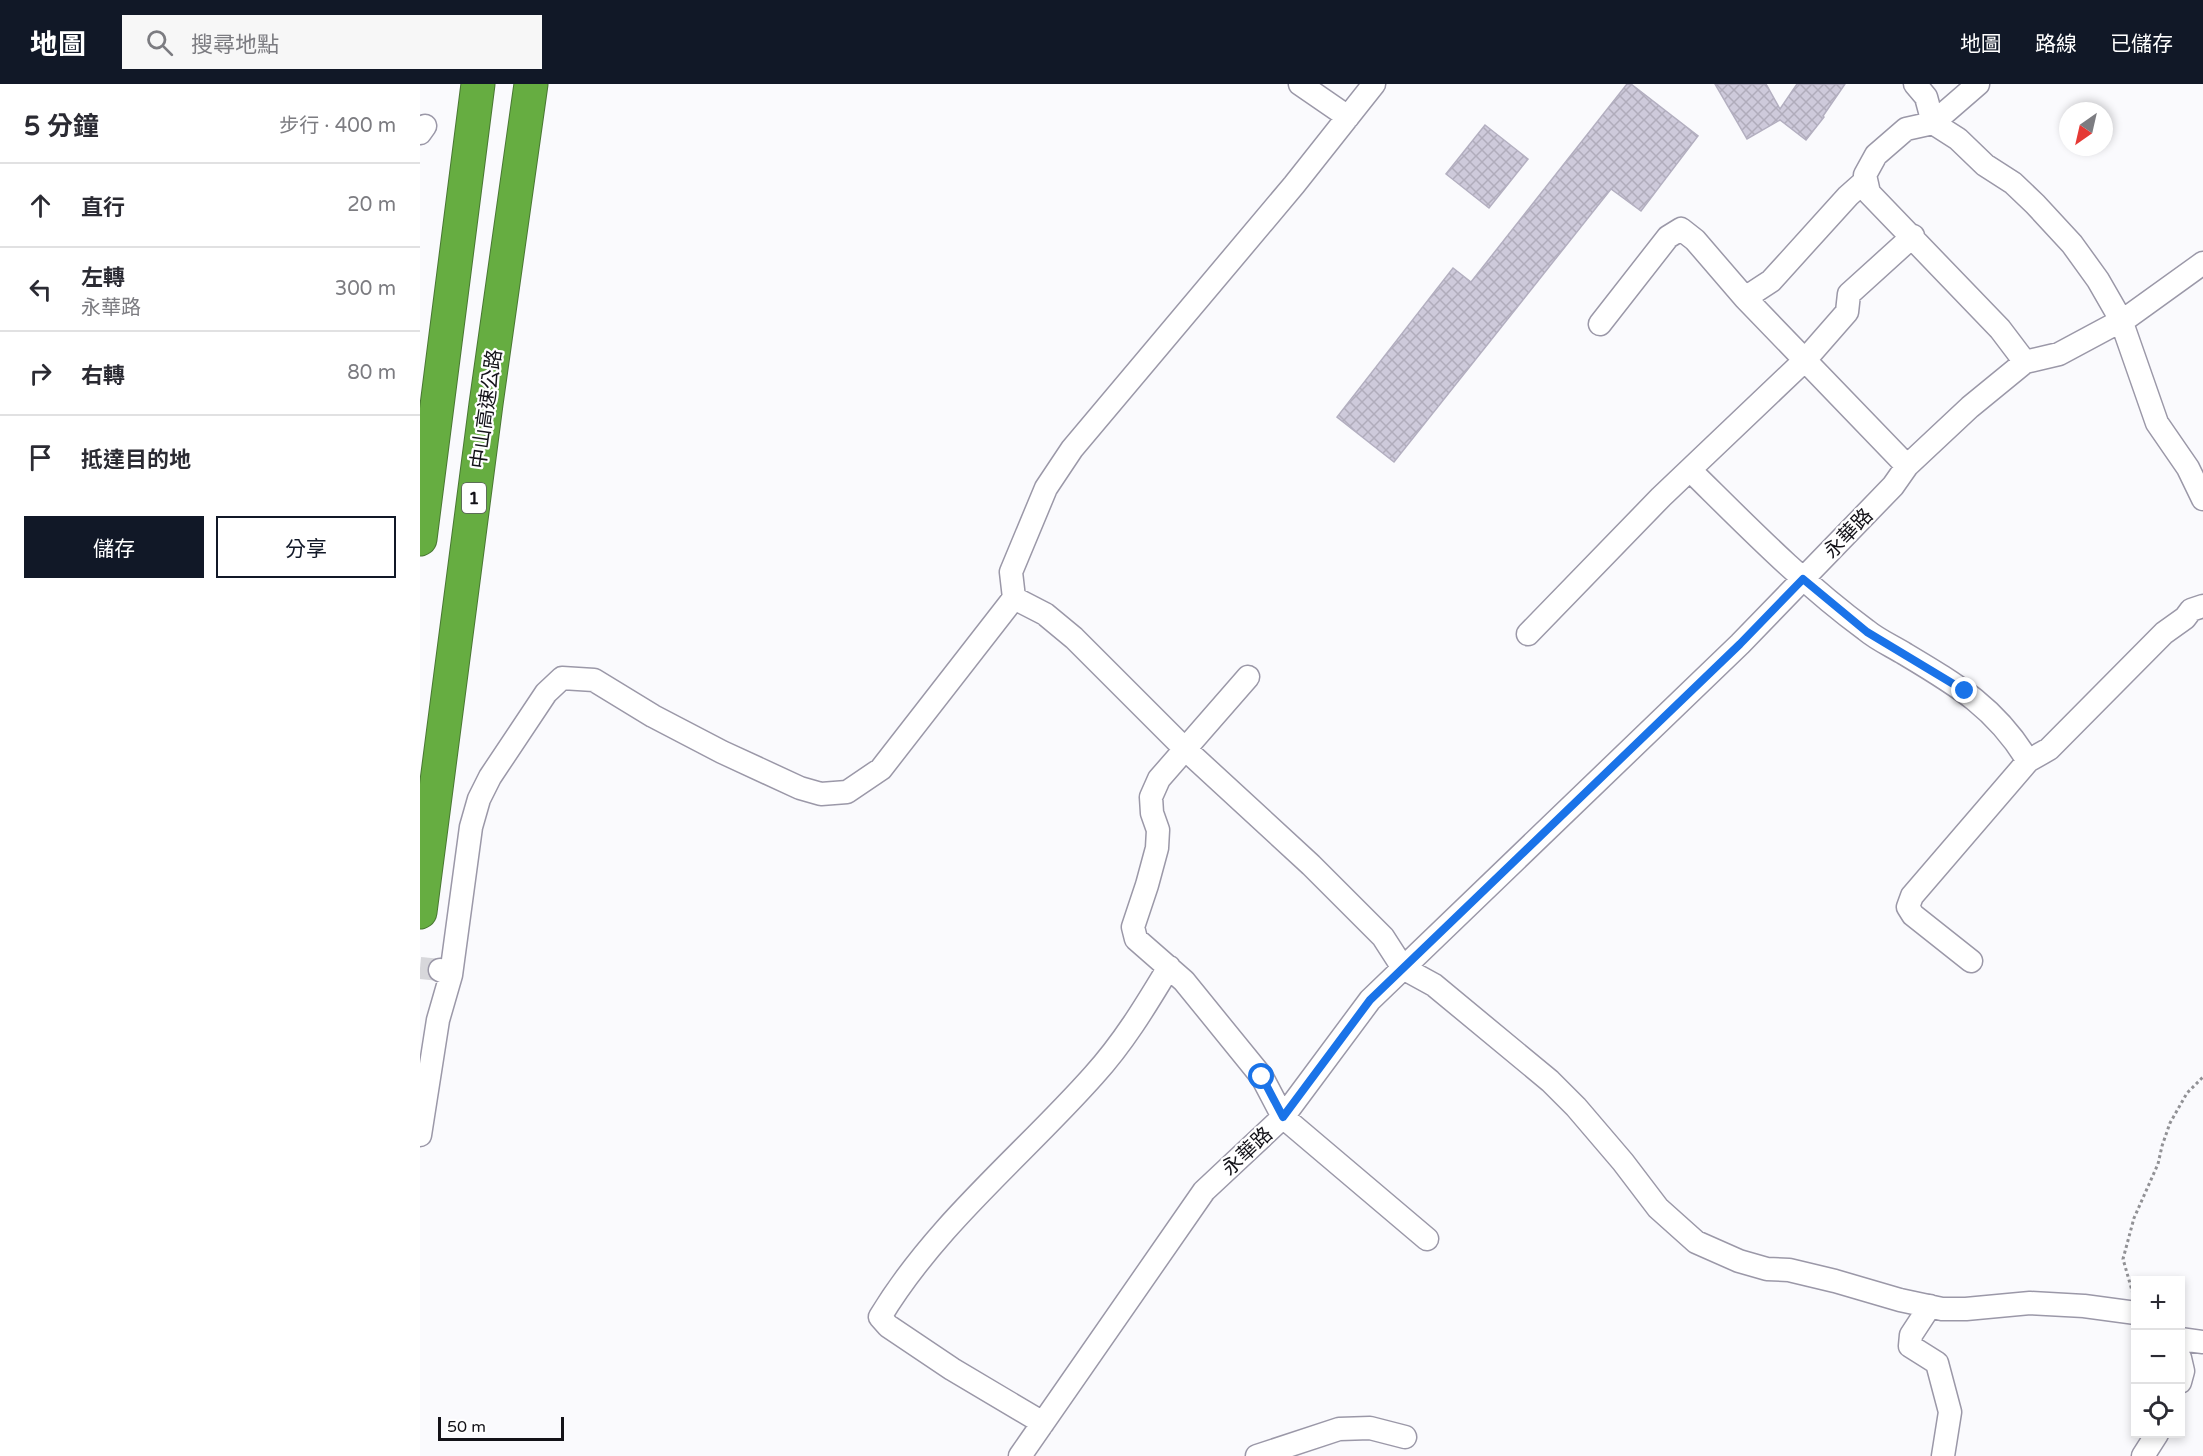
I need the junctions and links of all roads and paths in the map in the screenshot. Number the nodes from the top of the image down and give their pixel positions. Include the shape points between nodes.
1 (478, 84) edge
2 (531, 84) edge
3 (1299, 84) edge
4 (1374, 84) edge
5 (1915, 84) edge
6 (1978, 84) edge
7 (1348, 117) junction
8 (1933, 123) junction
9 (1866, 180) junction
10 (1913, 236) junction
11 (2203, 262) edge
12 (1745, 298) junction
13 (2121, 320) junction
14 (1600, 324) dead end
15 (1805, 360) junction
16 (2025, 362) junction
17 (1907, 466) junction
18 (1690, 470) junction
19 (2203, 499) edge
20 (420, 538) edge
21 (1803, 579) junction
22 (1014, 598) junction
23 (2203, 606) edge
24 (1528, 634) dead end
25 (1248, 677) dead end
26 (1184, 748) junction
27 (2028, 761) junction
28 (420, 912) edge
29 (1971, 961) dead end
30 (1169, 967) junction
31 (1403, 968) junction
32 (2203, 1077) edge
33 (1283, 1117) junction
34 (420, 1135) edge
35 (1427, 1239) dead end
36 (2131, 1288) edge
37 (1930, 1306) junction
38 (2131, 1312) edge
39 (2185, 1340) edge
40 (2203, 1342) edge
41 (1043, 1423) junction
42 (1405, 1437) dead end
43 (2154, 1438) edge
44 (1020, 1456) edge
45 (1257, 1456) edge
46 (1943, 1456) edge
47 (2143, 1456) edge

1 - 20 highway
2 - 28 highway, 中山高速公路 / 1
3 - 7 street
4 - 7 street
5 - 8 street via 1926,97
6 - 8 street
7 - 22 street via 1072,449 1046,488 1011,572
8 - 9 street via 1906,129 1876,155
8 - 13 street via 1958,139 2035,204 2072,244
9 - 10 street via 1869,193
9 - 12 street via 1771,281
10 - 15 street via 1849,294 1847,312
10 - 16 street via 2000,329
11 - 13 street, 永華路
12 - 14 street via 1681,229 1668,237
12 - 15 street
13 - 16 street, 永華路 via 2059,354
13 - 19 street via 2157,423 2188,468
15 - 17 street
15 - 18 street
16 - 17 street, 永華路
17 - 21 street, 永華路 via 1893,486
18 - 21 street
18 - 24 street
21 - 27 street via 1867,632 1965,691 2007,729
21 - 31 street, 永華路
22 - 26 street via 1045,614 1074,638
22 - 34 street via 882,770 847,792 821,794 800,788 652,716 594,680 562,678 546,693 489,777 479,799 471,827
23 - 27 street via 2191,610 2164,633 2049,749
25 - 26 street
26 - 30 street via 1159,779 1151,797 1158,830 1157,848 1133,927 1136,939
26 - 31 street via 1383,937
27 - 29 street via 1908,902 1913,915
30 - 33 street via 1262,1077
30 - 41 street via 1135,1023 1095,1074 923,1256 880,1317 952,1369
31 - 33 street, 永華路 via 1370,1000
31 - 37 street via 1434,985 1550,1081 1623,1162 1658,1208 1696,1242 1767,1269 1789,1270
32 - 36 path via 2187,1093 2170,1123 2158,1164 2134,1218 2123,1259
33 - 35 street
33 - 41 street, 永華路 via 1204,1191
37 - 38 street via 1966,1309 2084,1305
37 - 46 street via 1911,1335 1910,1346 1937,1363 1950,1412
39 - 40 street
41 - 44 street, 永華路
42 - 45 street via 1370,1428 1339,1429
43 - 47 street

